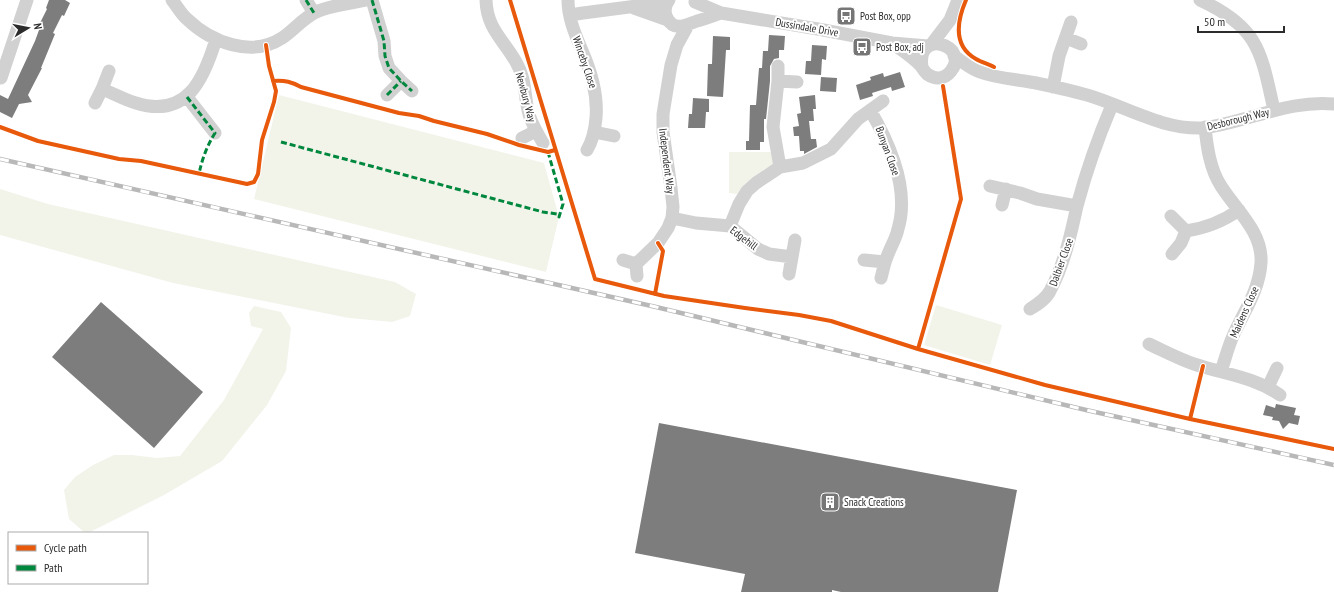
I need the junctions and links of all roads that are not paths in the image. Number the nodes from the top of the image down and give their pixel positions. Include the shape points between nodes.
1 (27, 0) edge
2 (172, 0) edge
3 (306, 0) edge
4 (366, 0) edge
5 (372, 0) edge
6 (486, 0) edge
7 (568, 0) edge
8 (958, 0) edge
9 (1200, 0) edge
10 (668, 1) edge
11 (694, 1) edge
12 (631, 7) junction
13 (314, 13) junction
14 (721, 13) junction
15 (570, 16) junction
16 (950, 20) junction
17 (669, 22) junction
18 (1071, 22) dead end
19 (690, 24) junction
20 (1066, 38) junction
21 (216, 40) junction
22 (892, 43) junction
23 (1081, 44) dead end
24 (677, 45) junction
25 (930, 46) junction
26 (953, 53) junction
27 (3, 64) edge
28 (778, 66) dead end
29 (922, 67) junction
30 (109, 71) dead end
31 (978, 72) junction
32 (948, 74) junction
33 (1, 78) dead end
34 (401, 81) junction
35 (778, 81) junction
36 (797, 82) dead end
37 (1053, 87) junction
38 (102, 88) junction
39 (412, 90) dead end
40 (387, 95) dead end
41 (188, 97) junction
42 (883, 101) dead end
43 (95, 103) dead end
44 (1334, 104) edge
45 (1112, 105) junction
46 (870, 110) junction
47 (1274, 110) junction
48 (1205, 127) junction
49 (536, 131) junction
50 (594, 132) junction
51 (215, 133) dead end
52 (614, 136) dead end
53 (522, 138) dead end
54 (542, 143) dead end
55 (587, 150) dead end
56 (780, 167) junction
57 (990, 186) dead end
58 (1006, 189) junction
59 (1002, 205) dead end
60 (1077, 206) junction
61 (1239, 210) junction
62 (1171, 216) dead end
63 (672, 218) junction
64 (730, 226) junction
65 (1186, 231) junction
66 (795, 240) dead end
67 (1172, 254) dead end
68 (792, 257) junction
69 (623, 260) dead end
70 (864, 260) dead end
71 (885, 262) junction
72 (790, 274) dead end
73 (881, 278) dead end
74 (1030, 309) dead end
75 (1149, 344) dead end
76 (1277, 368) dead end
77 (1221, 371) junction
78 (1268, 387) junction
79 (1280, 395) dead end

1 - 27 street
2 - 21 street via 186,19
3 - 13 street
4 - 13 street
5 - 34 street via 389,68
6 - 49 street, Newbury Way via 495,34 517,63 523,77 527,109
7 - 15 street, Winceby Close
8 - 16 street
9 - 47 street via 1225,12 1248,33 1264,66
10 - 12 street
10 - 17 street via 665,10
11 - 14 street, Dussindale Drive
11 - 19 street, Dussindale Drive via 698,11 695,20
12 - 15 street via 583,12
12 - 17 street, Dussindale Drive
13 - 21 street via 280,39 260,47 241,47
14 - 19 street, Dussindale Drive
14 - 22 street, Dussindale Drive
15 - 50 street, Winceby Close via 596,96
16 - 25 street
16 - 26 street
17 - 19 street, Dussindale Drive via 680,27
17 - 24 street
18 - 20 street
19 - 24 street, Independent Way
20 - 23 street
20 - 37 street via 1059,56
21 - 41 street via 210,60 197,86
22 - 25 street, Dussindale Drive
22 - 29 street, Dussindale Drive
24 - 63 street, Independent Way via 671,65 662,125 671,188
25 - 26 street, Dussindale Drive via 944,45
25 - 29 street via 922,54
26 - 31 street, Desborough Way
26 - 32 street via 954,66
27 - 33 street
28 - 35 street
29 - 32 street, Dussindale Drive via 927,74 934,77
30 - 38 street
31 - 32 street, Desborough Way
31 - 37 street, Desborough Way
34 - 39 street
34 - 40 street
35 - 36 street
35 - 56 street via 773,127
37 - 45 street, Desborough Way via 1088,95
38 - 41 street via 136,104 153,106 169,105
38 - 43 street
41 - 51 street
42 - 46 street
44 - 47 street, Desborough Way via 1302,104
45 - 48 street, Desborough Way via 1167,124 1190,128
45 - 60 street, Dalbier Close
46 - 56 street via 858,119 831,149 803,164
46 - 71 street, Bunyan Close via 895,164 902,199 898,229
47 - 48 street, Desborough Way via 1226,124
48 - 61 street, Maidens Close via 1213,171 1220,186
49 - 53 street, Newbury Way
49 - 54 street, Newbury Way
50 - 52 street
50 - 55 street, Winceby Close
56 - 64 street via 747,191
57 - 58 street
58 - 59 street
58 - 60 street via 1037,199
60 - 74 street, Dalbier Close via 1060,268 1050,292
61 - 65 street via 1215,224
61 - 77 street, Maidens Close via 1253,231 1261,261 1251,302 1232,338
62 - 65 street
63 - 64 street, Edgehill
63 - 69 street, Independent Way via 658,243 636,270
64 - 68 street, Edgehill via 758,249 769,254
65 - 67 street
66 - 68 street
68 - 72 street
70 - 71 street
71 - 73 street, Bunyan Close
75 - 77 street via 1194,364
76 - 78 street
77 - 78 street
78 - 79 street

